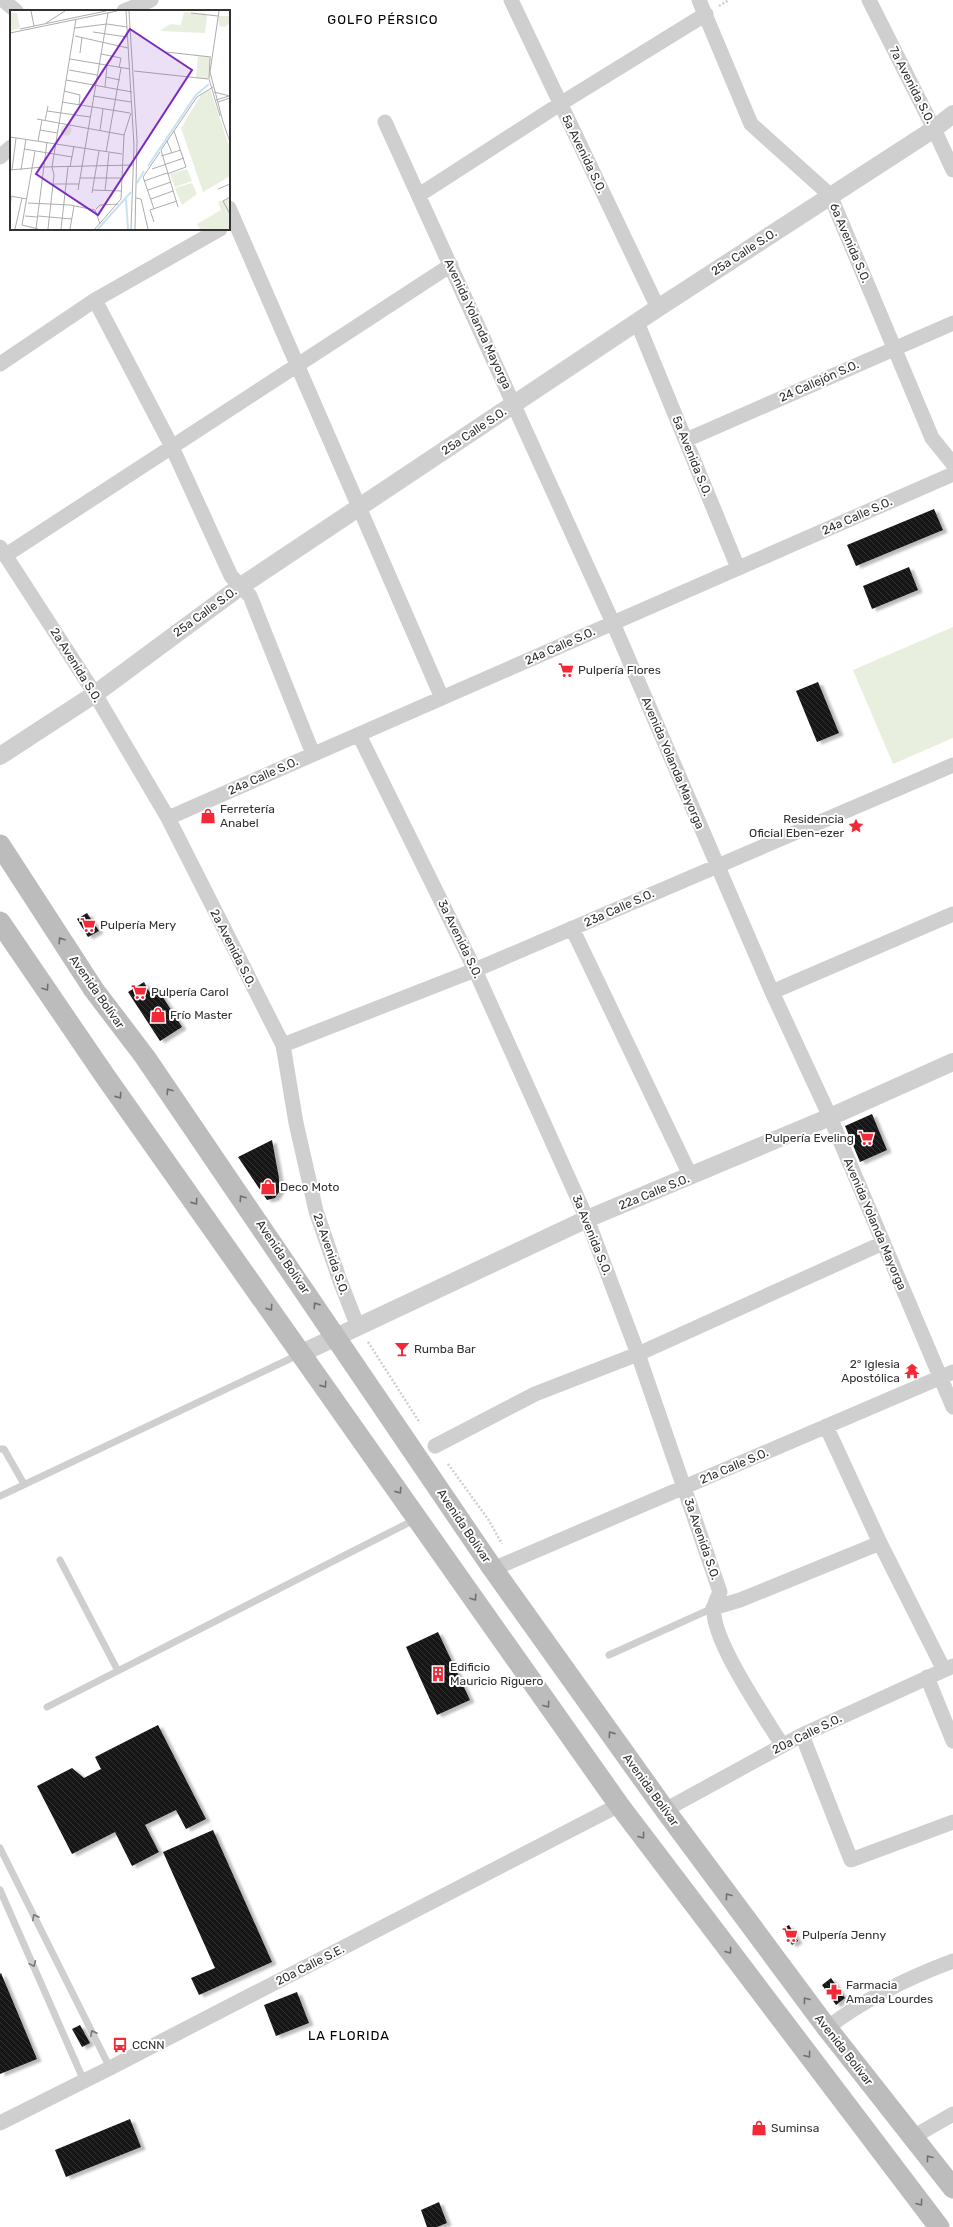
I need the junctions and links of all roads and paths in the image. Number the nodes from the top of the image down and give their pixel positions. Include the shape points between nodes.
1 (3, 0) edge
2 (151, 0) edge
3 (511, 0) edge
4 (699, 0) edge
5 (869, 0) edge
6 (15, 10) edge
7 (126, 10) edge
8 (706, 14) junction
9 (560, 104) junction
10 (953, 114) edge
11 (385, 122) dead end
12 (934, 129) junction
13 (10, 148) edge
14 (0, 157) edge
15 (953, 170) edge
16 (830, 195) junction
17 (419, 196) junction
18 (231, 218) edge
19 (218, 230) edge
20 (451, 265) junction
21 (95, 300) junction
22 (658, 308) junction
23 (637, 322) junction
24 (953, 323) edge
25 (894, 348) junction
26 (0, 364) edge
27 (297, 366) junction
28 (515, 404) junction
29 (686, 440) junction
30 (171, 445) junction
31 (953, 464) edge
32 (953, 474) edge
33 (359, 508) junction
34 (3, 551) edge
35 (738, 568) junction
36 (240, 586) junction
37 (613, 623) junction
38 (95, 694) junction
39 (442, 698) junction
40 (359, 735) junction
41 (314, 754) junction
42 (0, 756) edge
43 (953, 765) edge
44 (168, 818) junction
45 (0, 845) edge
46 (717, 865) junction
47 (953, 914) edge
48 (0, 922) edge
49 (572, 928) junction
50 (475, 970) junction
51 (772, 992) junction
52 (283, 1045) junction
53 (953, 1062) edge
54 (830, 1117) junction
55 (691, 1176) junction
56 (587, 1219) junction
57 (883, 1243) junction
58 (358, 1327) junction
59 (338, 1338) junction
60 (302, 1353) junction
61 (638, 1354) junction
62 (947, 1375) edge
63 (953, 1407) edge
64 (826, 1426) junction
65 (435, 1446) junction
66 (0, 1449) edge
67 (24, 1484) junction
68 (684, 1488) junction
69 (0, 1496) edge
70 (418, 1518) junction
71 (880, 1543) junction
72 (60, 1560) dead end
73 (503, 1565) junction
74 (714, 1608) junction
75 (609, 1655) dead end
76 (949, 1668) edge
77 (118, 1671) junction
78 (927, 1677) junction
79 (47, 1707) dead end
80 (802, 1735) junction
81 (953, 1741) edge
82 (782, 1745) junction
83 (619, 1805) junction
84 (665, 1810) junction
85 (953, 1822) edge
86 (0, 1848) edge
87 (0, 1890) edge
88 (953, 1961) edge
89 (827, 2028) junction
90 (110, 2068) junction
91 (84, 2081) junction
92 (953, 2114) edge
93 (0, 2123) edge
94 (913, 2137) junction
95 (953, 2188) edge
96 (939, 2227) edge

1 - 6 street
2 - 7 street
3 - 9 street, 5a Avenida S.O.
4 - 8 street, 6a Avenida S.O.
5 - 12 street, 7a Avenida S.O.
8 - 9 street
8 - 16 street, 6a Avenida S.O. via 751,124
9 - 17 street
9 - 22 street, 5a Avenida S.O.
10 - 12 street, 25a Calle S.O.
11 - 17 street, Avenida Yolanda Mayorga
12 - 15 street, 7a Avenida S.O.
12 - 16 street, 25a Calle S.O.
13 - 14 street
16 - 22 street, 25a Calle S.O.
16 - 25 street, 6a Avenida S.O.
17 - 20 street, Avenida Yolanda Mayorga
18 - 27 street
19 - 21 street
20 - 27 street
20 - 28 street, Avenida Yolanda Mayorga
21 - 26 street
21 - 30 street
22 - 23 street, 25a Calle S.O.
23 - 28 street, 25a Calle S.O.
23 - 29 street, 5a Avenida S.O.
24 - 25 street, 24 Callejón S.O.
25 - 29 street, 24 Callejón S.O.
25 - 31 street, 6a Avenida S.O. via 932,438
27 - 30 street
27 - 33 street
28 - 33 street, 25a Calle S.O.
28 - 37 street, Avenida Yolanda Mayorga
29 - 35 street, 5a Avenida S.O.
30 - 34 street
30 - 36 street via 231,576
32 - 35 street, 24a Calle S.O.
33 - 36 street, 25a Calle S.O.
33 - 39 street
34 - 38 street, 2a Avenida S.O.
35 - 37 street, 24a Calle S.O.
36 - 38 street, 25a Calle S.O.
36 - 41 street via 250,596
37 - 39 street, 24a Calle S.O.
37 - 46 street, Avenida Yolanda Mayorga
38 - 42 street, 25a Calle S.O.
38 - 44 street, 2a Avenida S.O.
39 - 40 street, 24a Calle S.O.
40 - 41 street, 24a Calle S.O.
40 - 50 street, 3a Avenida S.O.
41 - 44 street, 24a Calle S.O.
43 - 46 street, 23a Calle S.O.
44 - 52 street, 2a Avenida S.O.
59 -> 45 main road, Avenida Bolívar via 145,1057 94,990
46 - 49 street, 23a Calle S.O.
46 - 51 street, Avenida Yolanda Mayorga
47 - 51 street
48 -> 60 main road via 105,1076
49 - 50 street, 23a Calle S.O.
49 - 55 street
50 - 52 street, 23a Calle S.O.
50 - 56 street, 3a Avenida S.O.
51 - 54 street, Avenida Yolanda Mayorga
52 - 58 street, 2a Avenida S.O. via 296,1123 316,1211
53 - 54 street, 22a Calle S.O.
54 - 55 street, 22a Calle S.O.
54 - 57 street, Avenida Yolanda Mayorga
55 - 56 street, 22a Calle S.O.
56 - 58 street, 22a Calle S.O.
56 - 61 street, 3a Avenida S.O.
57 - 61 street
57 - 62 street, Avenida Yolanda Mayorga
58 - 59 street
58 - 65 path
59 - 60 street
59 - 73 main road, Avenida Bolívar
60 - 67 lane
60 -> 70 main road
61 - 65 street via 535,1394
61 - 68 street, 3a Avenida S.O.
62 - 63 street, Avenida Yolanda Mayorga
62 - 64 street, 21a Calle S.O.
64 - 68 street, 21a Calle S.O.
64 - 71 street
65 - 73 path via 488,1519
66 - 67 lane via 4,1449
67 - 69 lane
68 - 73 street, 21a Calle S.O.
68 - 74 street, 3a Avenida S.O. via 720,1592
70 - 77 lane
70 -> 83 main road
71 - 74 street via 740,1600
71 - 76 street
72 - 77 lane
84 -> 73 main road, Avenida Bolívar
74 - 75 lane
74 - 82 street, 3a Avenida S.O. via 724,1648
76 - 78 street, 20a Calle S.O.
77 - 79 lane
78 - 80 street, 20a Calle S.O.
78 - 81 street
80 - 82 street, 20a Calle S.O.
80 - 85 street via 851,1860
82 - 84 street, 20a Calle S.O.
83 - 90 street, 20a Calle S.E.
83 -> 96 main road
89 -> 84 main road, Avenida Bolívar
90 -> 86 lane
87 -> 91 lane
88 - 89 street via 888,1987
89 - 94 main road, Avenida Bolívar
90 - 91 street, 20a Calle S.E.
91 - 93 street, 20a Calle S.E.
92 - 94 street
95 -> 94 main road, Avenida Bolívar

